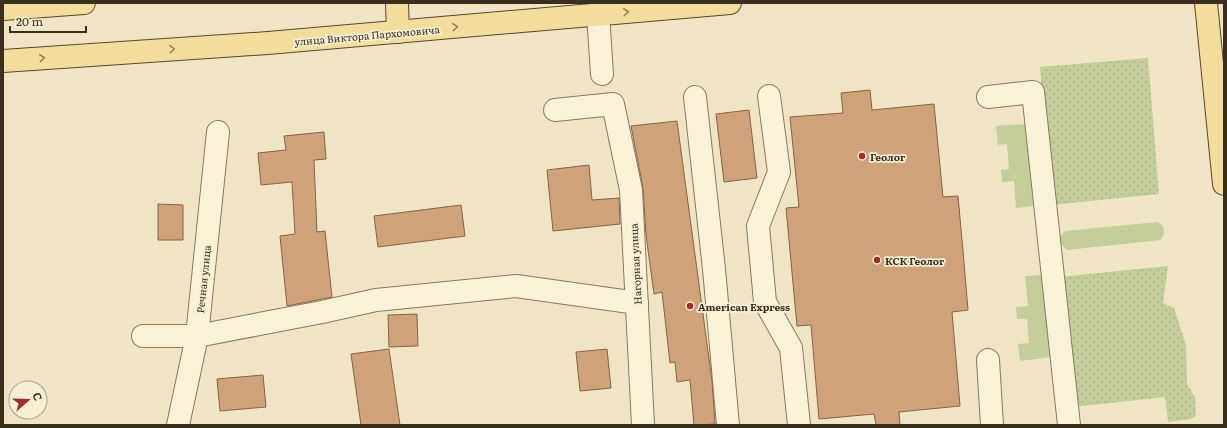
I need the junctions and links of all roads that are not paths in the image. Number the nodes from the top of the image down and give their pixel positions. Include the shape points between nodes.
1 (84, 3) edge
2 (397, 3) edge
3 (730, 3) edge
4 (1206, 3) edge
5 (3, 9) edge
6 (598, 14) junction
7 (398, 32) junction
8 (3, 61) edge
9 (602, 74) dead end
10 (769, 96) dead end
11 (695, 97) dead end
12 (988, 97) dead end
13 (555, 110) dead end
14 (218, 132) dead end
15 (1224, 184) edge
16 (637, 303) junction
17 (143, 336) dead end
18 (197, 336) junction
19 (988, 360) dead end
20 (178, 425) edge
21 (643, 425) edge
22 (728, 425) edge
23 (799, 425) edge
24 (992, 425) edge
25 (1069, 425) edge

1 - 5 main road
2 - 7 main road
6 -> 3 main road, улица Виктора Пархомовича
4 - 15 main road
7 -> 6 main road, улица Виктора Пархомовича
6 - 9 street
8 -> 7 main road, улица Виктора Пархомовича
10 - 23 street via 779,172 758,226 765,302 791,348
11 - 22 street
12 - 25 street via 1033,92
13 - 16 street, Нагорная улица via 613,104 631,190
14 - 18 street, Речная улица
16 - 18 street via 516,286 376,300
16 - 21 street, Нагорная улица
17 - 18 street
18 - 20 street, Речная улица
19 - 24 street

